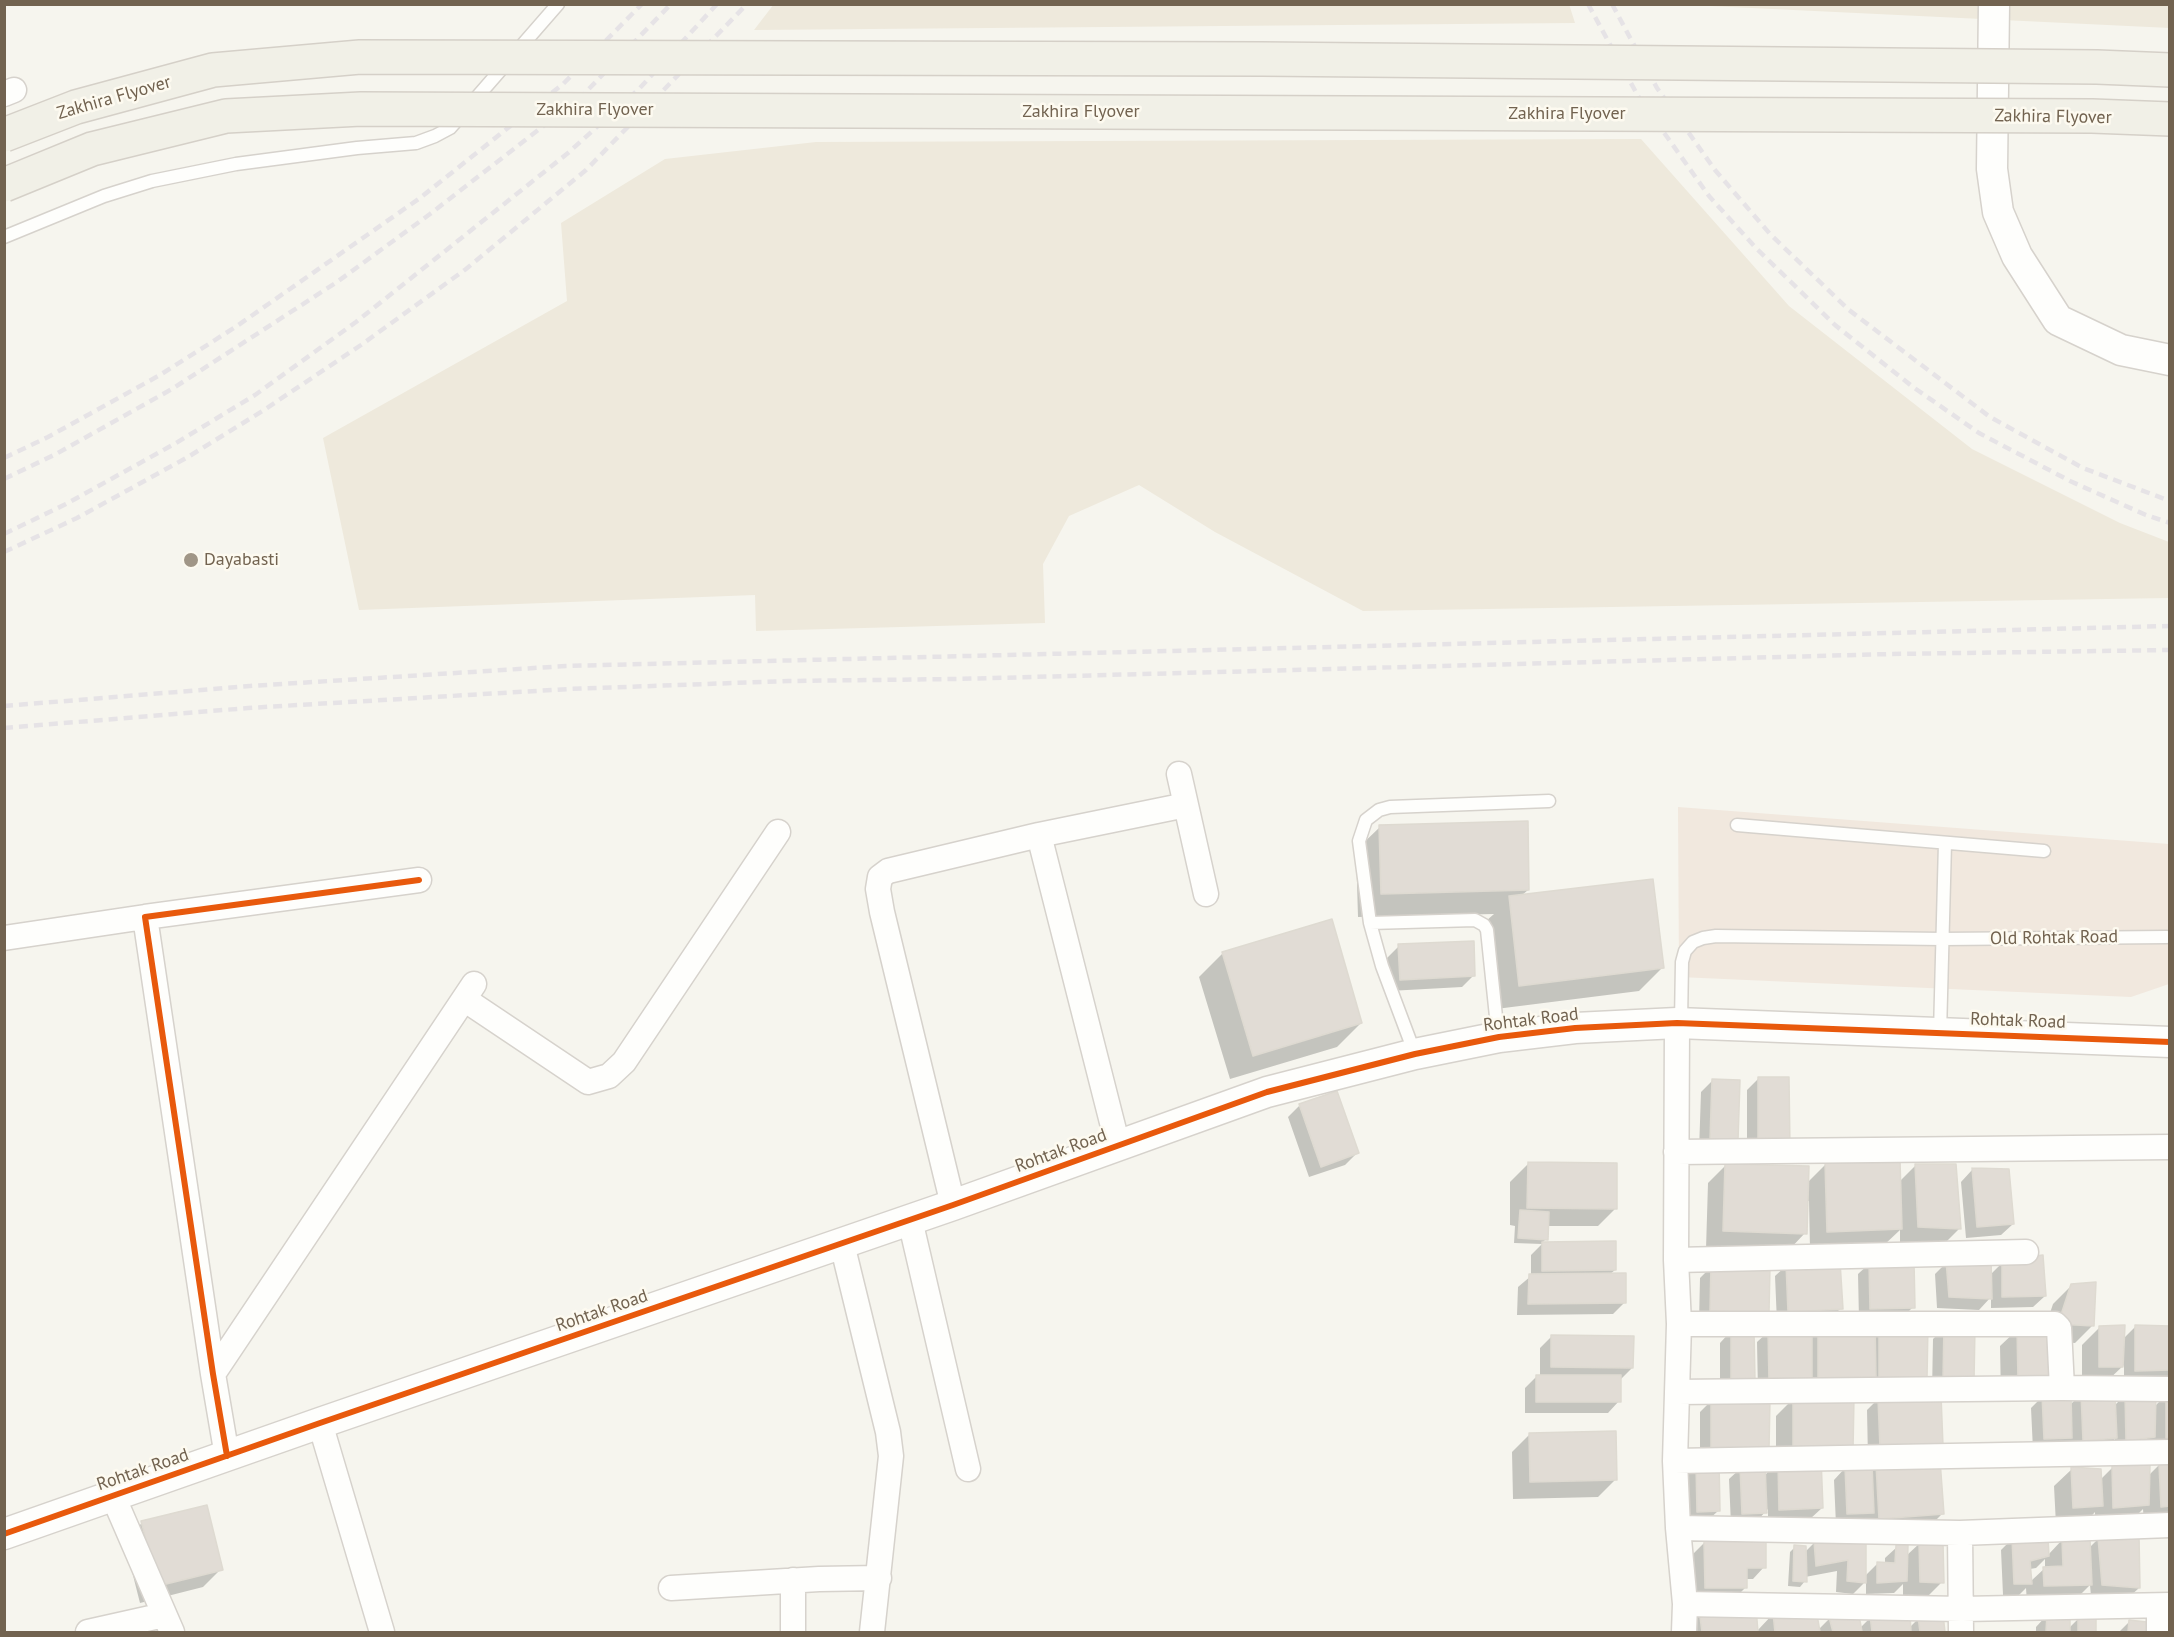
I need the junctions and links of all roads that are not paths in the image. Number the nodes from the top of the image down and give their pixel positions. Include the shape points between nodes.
1 (558, 4) edge
2 (1995, 4) edge
3 (2169, 70) edge
4 (2169, 119) edge
5 (4, 135) edge
6 (4, 184) edge
7 (4, 237) edge
8 (2169, 360) edge
9 (1179, 774) dead end
10 (1549, 801) dead end
11 (1186, 805) junction
12 (1737, 825) dead end
13 (778, 832) dead end
14 (1039, 835) junction
15 (1945, 843) junction
16 (2044, 851) dead end
17 (418, 880) dead end
18 (1206, 894) dead end
19 (145, 917) junction
20 (1370, 923) junction
21 (2167, 937) dead end
22 (4, 938) edge
23 (1942, 939) junction
24 (1679, 1024) junction
25 (1940, 1033) junction
26 (2169, 1033) edge
27 (1498, 1038) junction
28 (2138, 1041) junction
29 (2169, 1042) edge
30 (1415, 1054) junction
31 (1118, 1146) junction
32 (2169, 1147) edge
33 (1676, 1152) junction
34 (953, 1205) junction
35 (910, 1220) junction
36 (842, 1244) junction
37 (2026, 1252) dead end
38 (1676, 1260) junction
39 (1679, 1324) junction
40 (213, 1374) junction
41 (2062, 1388) junction
42 (2169, 1389) edge
43 (1677, 1392) junction
44 (320, 1422) junction
45 (2169, 1452) edge
46 (227, 1456) junction
47 (1675, 1461) junction
48 (968, 1468) dead end
49 (113, 1496) junction
50 (2169, 1525) edge
51 (1678, 1528) junction
52 (1960, 1533) junction
53 (4, 1534) edge
54 (879, 1578) junction
55 (793, 1580) junction
56 (671, 1588) dead end
57 (1685, 1604) junction
58 (2164, 1606) edge
59 (1962, 1609) junction
60 (168, 1624) edge
61 (88, 1632) edge
62 (382, 1632) edge
63 (793, 1632) edge
64 (872, 1632) edge
65 (1684, 1632) edge
66 (1961, 1632) edge
67 (2159, 1632) edge

1 - 7 lane via 450,128 435,136 416,143 236,164 152,181
2 - 8 street via 1992,169 1998,212 2017,256 2058,320 2121,350
3 - 5 main road, Zakhira Flyover, bridge via 1262,59 360,57 213,70 76,107
4 - 6 main road, Zakhira Flyover, bridge via 361,110 226,116 92,149
9 - 11 street
10 - 20 lane via 1390,807 1372,814 1359,841
11 - 14 street
11 - 18 street
12 - 15 lane
13 - 40 street via 624,1062 609,1077 588,1082 469,992
14 - 31 street
14 - 34 street via 888,871 880,877 882,912
15 - 16 lane
15 - 23 lane
17 - 19 street
19 - 22 street
19 - 40 street
20 - 27 lane via 1475,920 1485,925
20 - 30 lane
21 - 23 lane, Old Rohtak Road
23 - 24 lane, Old Rohtak Road via 1703,938 1684,951
23 - 25 lane
24 - 25 street, Rohtak Road
24 - 27 street, Rohtak Road via 1575,1028
24 - 33 street
25 - 28 street, Rohtak Road
26 - 28 street
27 - 30 street, Rohtak Road
28 - 29 street, Rohtak Road
30 - 31 street, Rohtak Road via 1267,1092
31 - 34 street, Rohtak Road
32 - 33 street
33 - 38 street
34 - 35 street, Rohtak Road
35 - 36 street, Rohtak Road
35 - 48 street
36 - 44 street, Rohtak Road
36 - 54 street via 891,1456
37 - 38 street
38 - 39 street
39 - 41 street via 2055,1324 2059,1328
39 - 43 street
40 - 46 street
41 - 42 street
41 - 43 street
43 - 47 street
44 - 46 street, Rohtak Road
44 - 62 street
45 - 47 street
46 - 49 street, Rohtak Road
47 - 51 street
49 - 53 street, Rohtak Road
49 - 60 street
50 - 52 street
51 - 52 street
51 - 57 street
52 - 59 street
54 - 55 street
54 - 64 street
55 - 56 street
55 - 63 street
57 - 59 street
57 - 65 street
58 - 59 street
58 - 67 street
59 - 66 street
60 - 61 street

